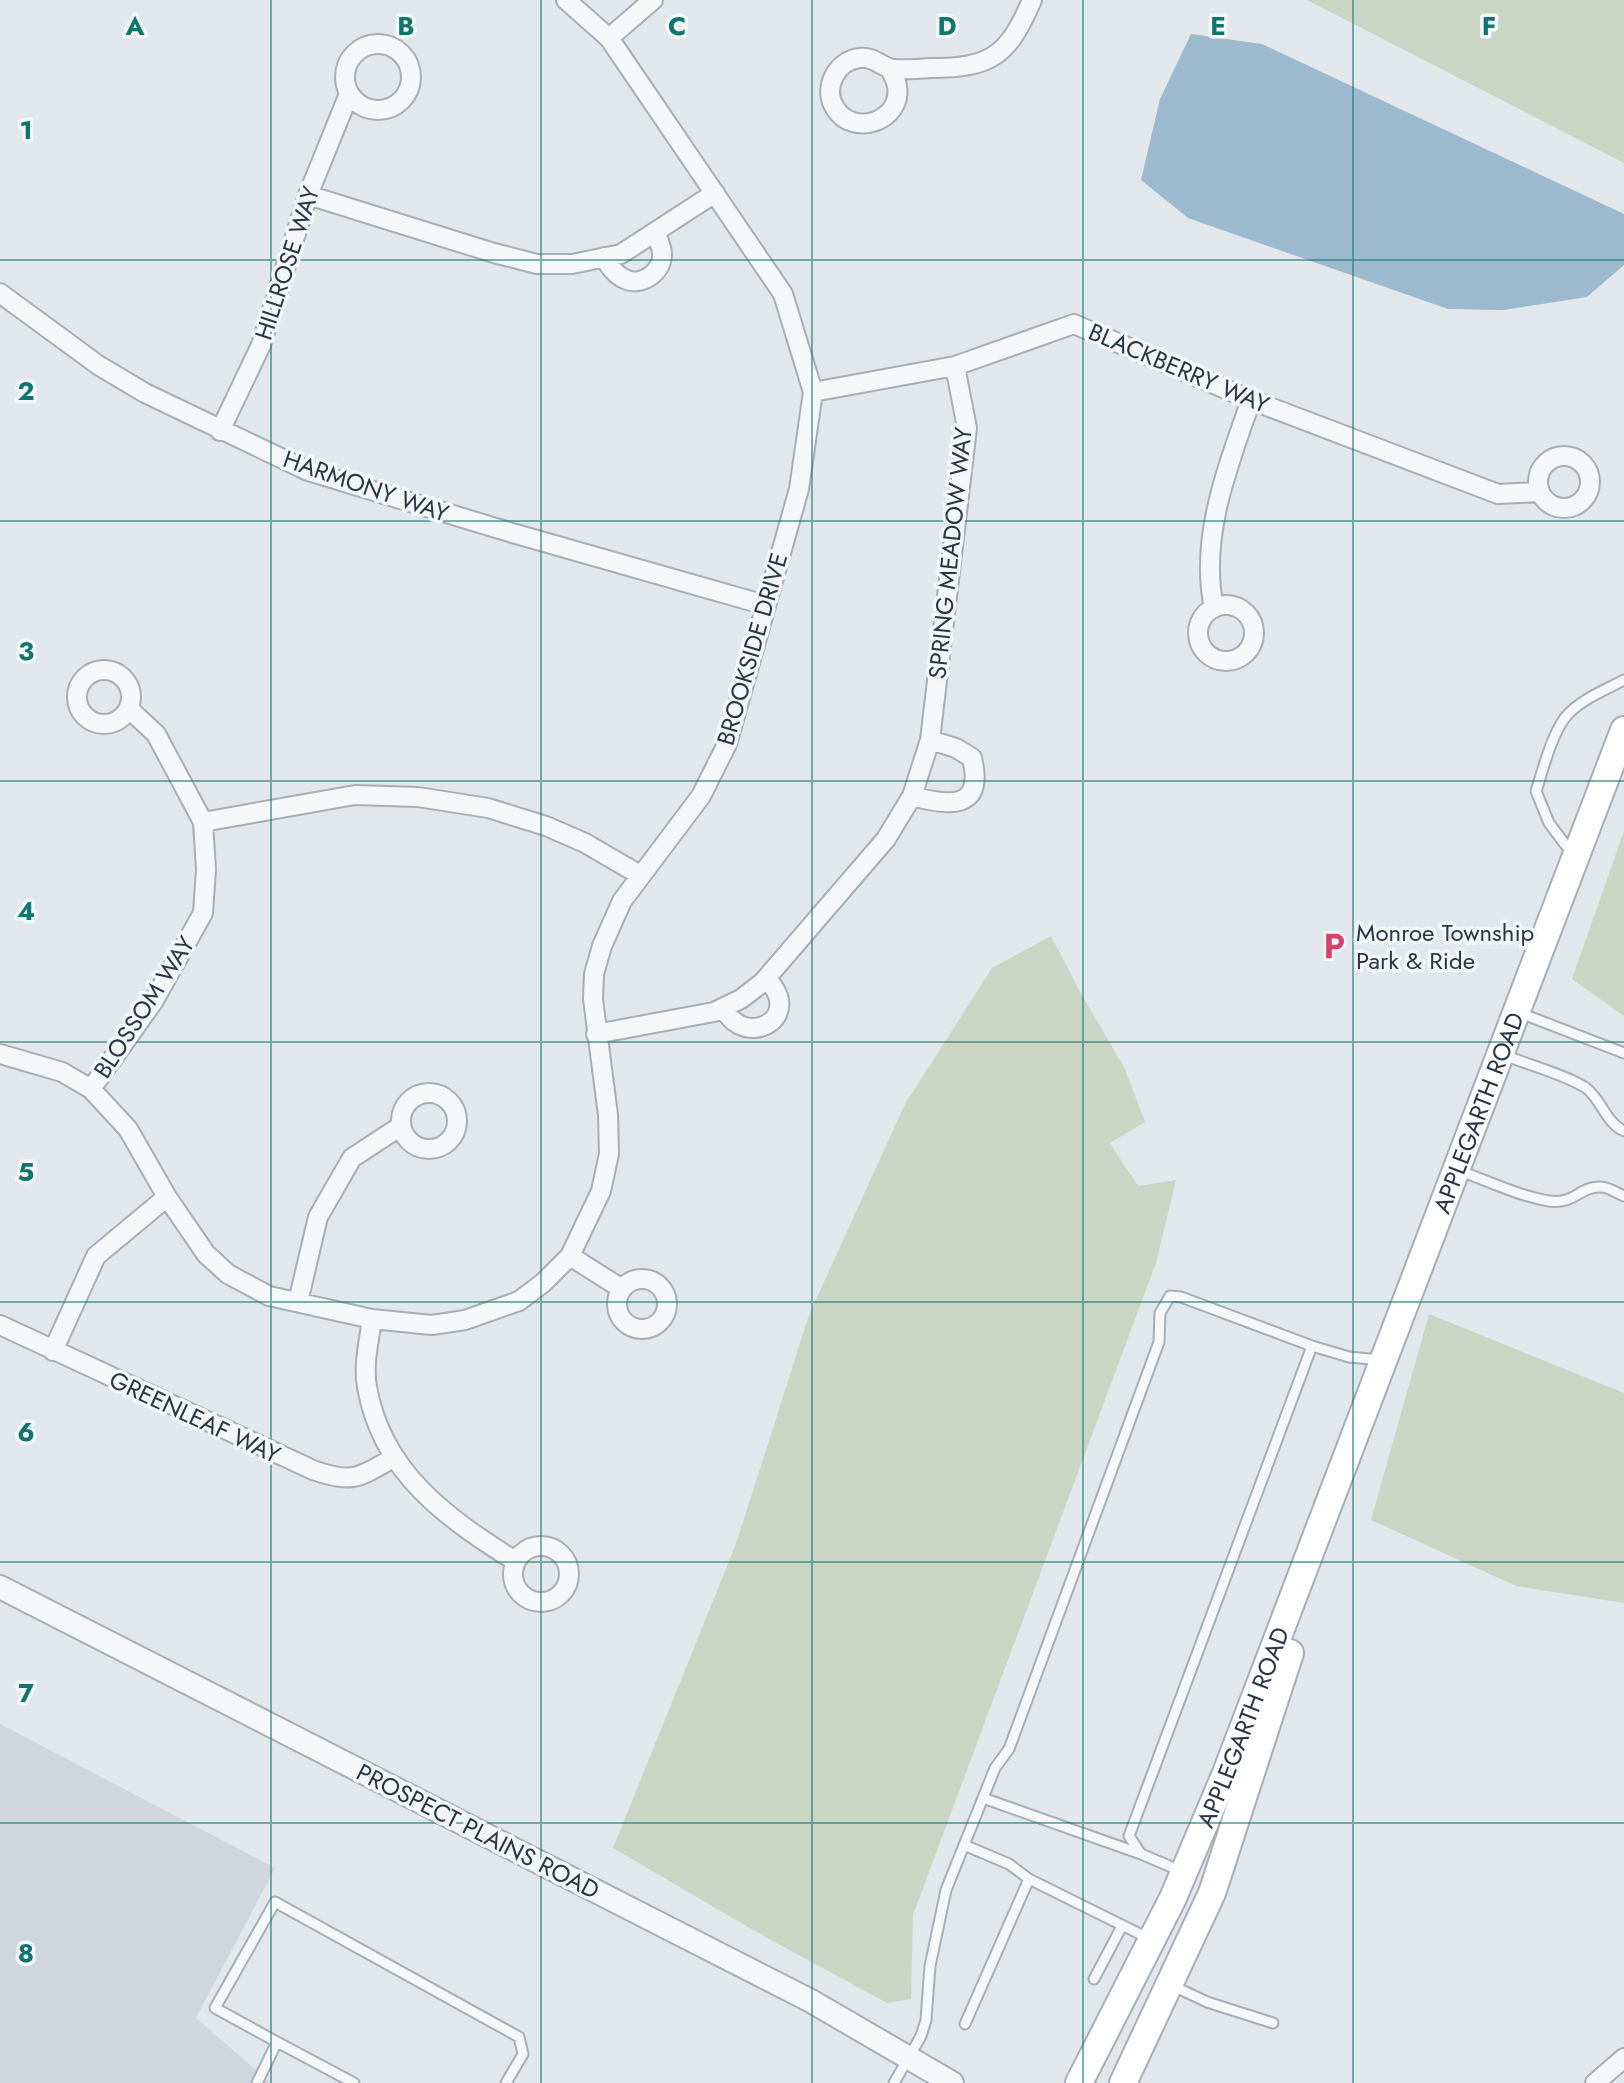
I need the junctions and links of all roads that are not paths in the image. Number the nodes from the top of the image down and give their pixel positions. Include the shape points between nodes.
1 (566, 0) edge
2 (653, 0) edge
3 (1032, 0) edge
4 (609, 38) junction
5 (890, 69) dead end
6 (349, 94) dead end
7 (715, 193) junction
8 (308, 195) junction
9 (656, 233) junction
10 (604, 257) junction
11 (0, 293) edge
12 (955, 366) junction
13 (813, 392) junction
14 (1251, 400) junction
15 (220, 431) junction
16 (1539, 492) dead end
17 (765, 605) junction
18 (1214, 608) dead end
19 (1624, 680) edge
20 (129, 709) dead end
21 (1624, 730) edge
22 (930, 740) junction
23 (912, 796) junction
24 (203, 822) junction
25 (1575, 858) junction
26 (640, 875) junction
27 (767, 978) junction
28 (723, 1008) junction
29 (1517, 1012) junction
30 (596, 1034) junction
31 (1624, 1053) edge
32 (0, 1054) edge
33 (1501, 1054) junction
34 (91, 1089) junction
35 (401, 1126) dead end
36 (1624, 1131) edge
37 (1456, 1170) junction
38 (1624, 1196) edge
39 (167, 1197) junction
40 (570, 1256) junction
41 (622, 1289) dead end
42 (298, 1302) junction
43 (372, 1319) junction
44 (0, 1325) edge
45 (1312, 1346) junction
46 (53, 1351) junction
47 (1384, 1360) junction
48 (393, 1458) junction
49 (515, 1561) dead end
50 (0, 1587) edge
51 (983, 1798) junction
52 (964, 1845) junction
53 (1141, 1854) junction
54 (1184, 1872) junction
55 (1029, 1879) junction
56 (1122, 1926) junction
57 (1152, 1940) junction
58 (1094, 1979) dead end
59 (1170, 1984) junction
60 (1273, 2023) dead end
61 (965, 2024) dead end
62 (277, 2042) junction
63 (909, 2058) junction
64 (1624, 2058) edge
65 (257, 2083) edge
66 (354, 2083) edge
67 (506, 2083) edge
68 (894, 2083) edge
69 (952, 2083) edge
70 (1079, 2083) edge
71 (1123, 2083) edge
72 (1595, 2083) edge

1 - 4 street, BROOKSIDE DRIVE
2 - 4 street
3 - 5 street via 1021,26 1002,50 983,62 966,68
4 - 7 street, BROOKSIDE DRIVE
6 - 8 street, HILLROSE WAY
7 - 9 street
7 - 13 street, BROOKSIDE DRIVE via 783,294
8 - 10 street via 537,264
8 - 15 street, HILLROSE WAY via 261,345
9 - 10 street via 621,254
9 - 10 street via 663,254 651,276 629,281 616,275
11 - 15 street, HARMONY WAY via 98,365
12 - 13 street, BLACKBERRY WAY
12 - 14 street, BLACKBERRY WAY via 1074,324
12 - 22 street, SPRING MEADOW WAY via 967,428
13 - 17 street, BROOKSIDE DRIVE via 799,489
14 - 16 street, BLACKBERRY WAY via 1498,494
14 - 18 street via 1221,487 1208,581
15 - 17 street, HARMONY WAY via 308,471
17 - 26 street, BROOKSIDE DRIVE via 723,753 701,796
19 - 25 lane via 1566,716 1536,791 1549,823
20 - 24 street, BLOSSOM WAY via 156,734
21 - 25 main road, APPLEGARTH ROAD
22 - 23 street, SPRING MEADOW WAY
22 - 23 street via 972,758 973,787 955,804
23 - 27 street, SPRING MEADOW WAY via 886,839
24 - 26 street via 355,795 418,797 488,808 546,826
24 - 34 street, BLOSSOM WAY via 203,913 153,1002
25 - 29 main road, APPLEGARTH ROAD
26 - 30 street, BROOKSIDE DRIVE via 622,901 594,974
27 - 28 street, SPRING MEADOW WAY
27 - 28 street via 779,1000 771,1022 748,1028
28 - 30 street, SPRING MEADOW WAY
29 - 31 lane
29 - 33 main road, APPLEGARTH ROAD
30 - 40 street, BROOKSIDE DRIVE via 609,1154 601,1191
32 - 34 street, BROOKSIDE DRIVE via 62,1072
33 - 36 lane via 1584,1087
33 - 37 main road, APPLEGARTH ROAD
34 - 39 street, BROOKSIDE DRIVE via 128,1129
35 - 42 street via 352,1158 318,1217
37 - 38 lane via 1546,1201 1563,1202 1603,1186
37 - 47 main road, APPLEGARTH ROAD
39 - 42 street, BROOKSIDE DRIVE via 206,1254 228,1274 254,1290
39 - 46 street via 96,1256
40 - 41 street
40 - 43 street, BROOKSIDE DRIVE via 519,1301 493,1312 432,1325
42 - 43 street, BROOKSIDE DRIVE
43 - 48 street via 366,1385
44 - 46 street, GREENLEAF WAY
45 - 47 lane
45 - 51 lane via 1181,1297 1170,1296 1164,1303 1154,1357 1009,1749
45 - 53 lane via 1129,1836
46 - 48 street, GREENLEAF WAY via 340,1480 363,1476
47 - 54 main road, APPLEGARTH ROAD
47 - 59 main road, APPLEGARTH ROAD via 1212,1893
48 - 49 street via 427,1498
50 - 63 street, PROSPECT PLAINS ROAD via 811,2001
51 - 52 lane
51 - 53 lane
52 - 55 lane via 1009,1864
52 - 63 lane via 940,1908 926,2020
53 - 54 lane
54 - 57 main road, APPLEGARTH ROAD
55 - 56 lane
55 - 61 lane
56 - 57 lane
56 - 58 lane
57 - 70 main road, APPLEGARTH ROAD
59 - 60 lane
59 - 71 main road, APPLEGARTH ROAD
62 - 65 lane
62 - 66 lane
62 - 67 lane via 215,2008 275,1902 519,2037 523,2054
63 - 68 lane
63 - 69 street, PROSPECT PLAINS ROAD
64 - 72 street

